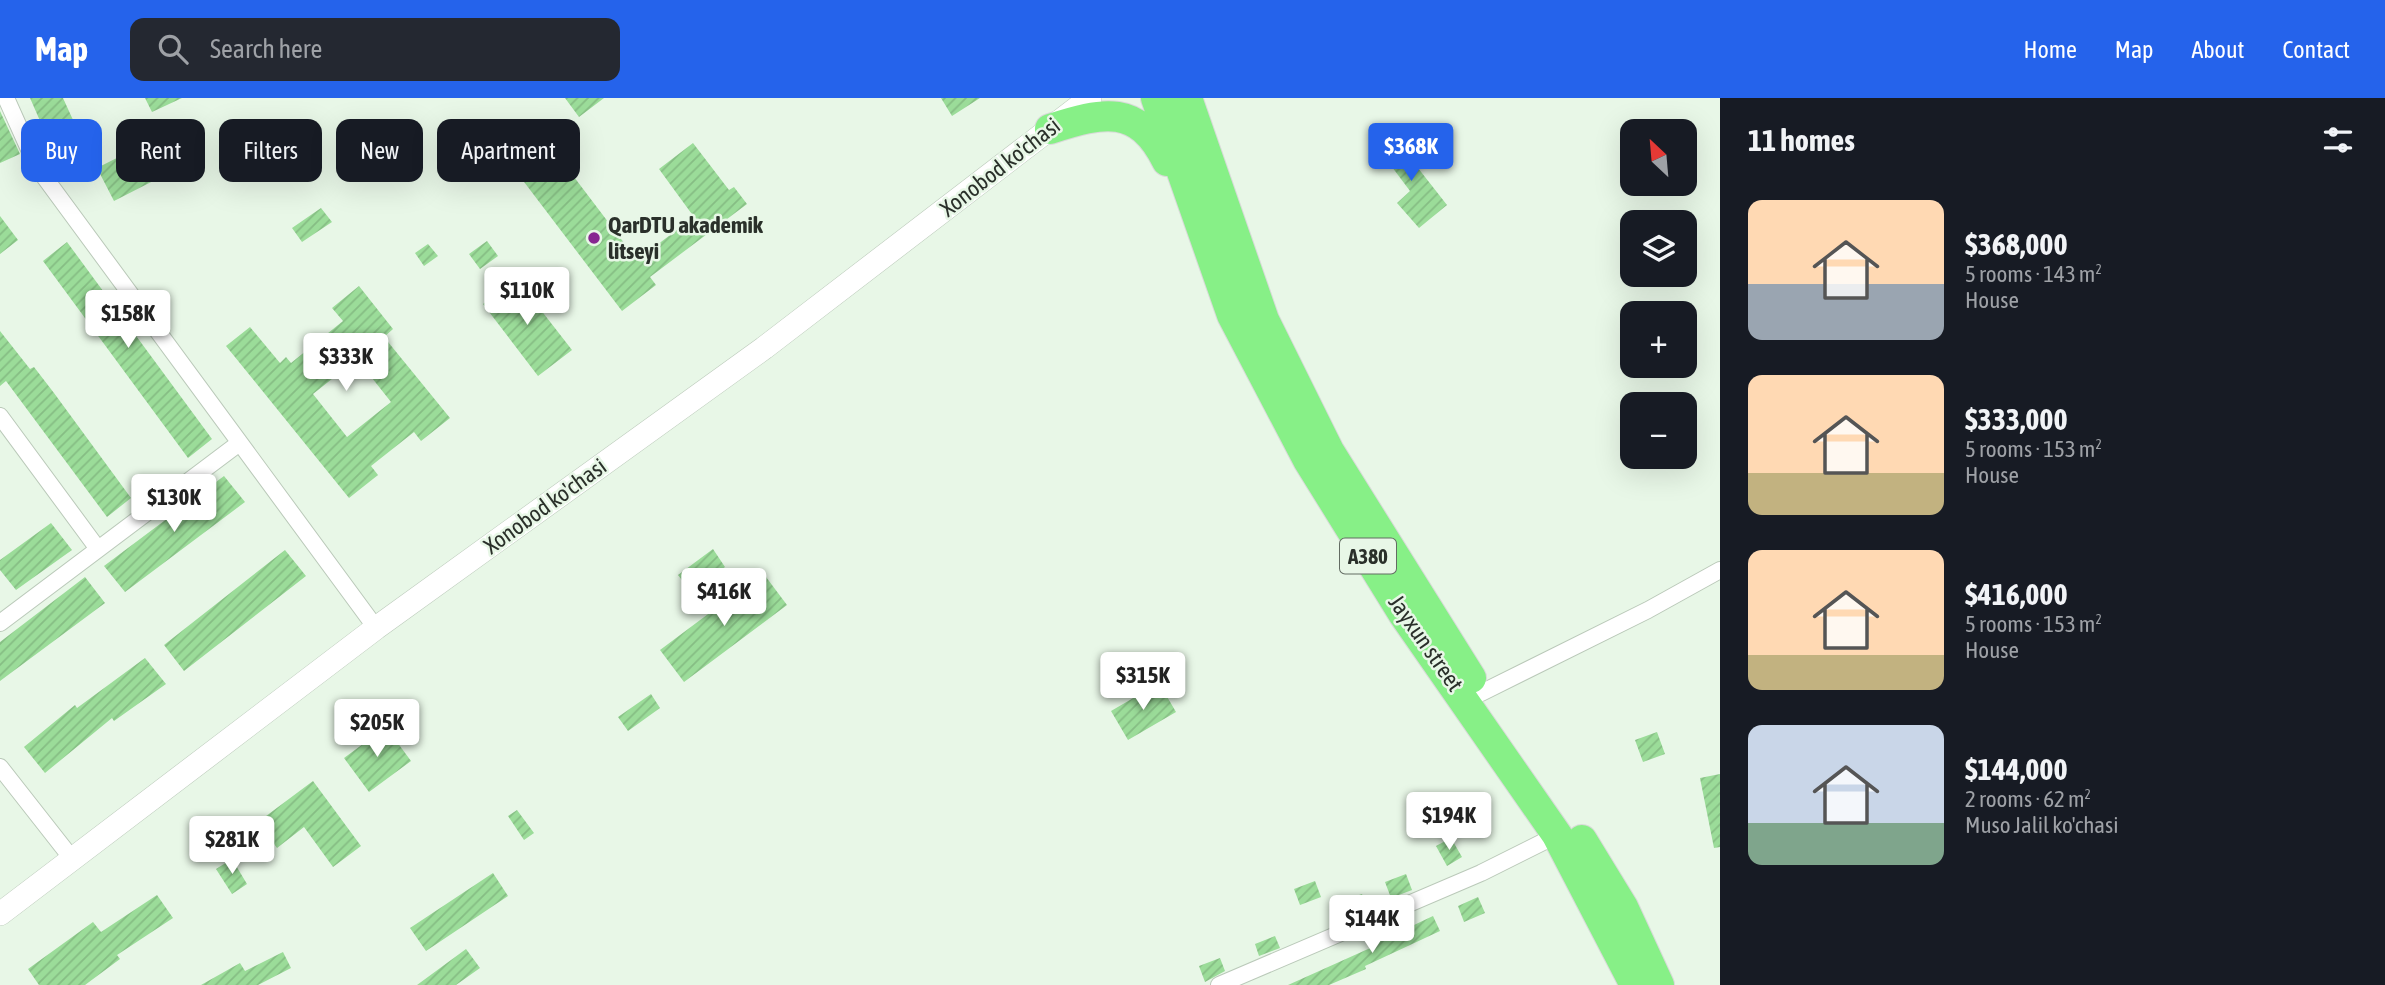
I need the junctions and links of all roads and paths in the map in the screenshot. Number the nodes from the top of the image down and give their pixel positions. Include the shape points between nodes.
1 (6, 98) edge
2 (1090, 98) edge
3 (1156, 98) edge
4 (1187, 98) edge
5 (1050, 129) junction
6 (1199, 226) junction
7 (0, 416) edge
8 (238, 444) junction
9 (98, 549) junction
10 (1720, 570) edge
11 (0, 623) edge
12 (376, 628) junction
13 (1481, 693) junction
14 (0, 767) edge
15 (1557, 835) junction
16 (73, 860) junction
17 (0, 914) edge
18 (1219, 985) edge
19 (1635, 985) edge
20 (1658, 985) edge

1 - 8 street via 37,167
2 - 5 main road, Xonobod ko'chasi
3 - 6 highway, Jayxun street / A380
4 - 13 highway, Jayxun street / A380 via 1264,320 1329,451
5 - 6 highway via 1093,116 1124,116 1147,130
5 - 12 main road, Xonobod ko'chasi via 764,348
6 - 15 highway, Jayxun street / A380 via 1233,315 1308,460 1404,615
7 - 9 street
8 - 9 street
8 - 12 street
9 - 11 street
10 - 13 street
12 - 16 main road, Xonobod ko'chasi
13 - 20 highway, Jayxun street / A380 via 1548,786 1623,907
14 - 16 street
15 - 18 street via 1481,873
15 - 19 highway, Jayxun street / A380
16 - 17 main road, Xonobod ko'chasi

